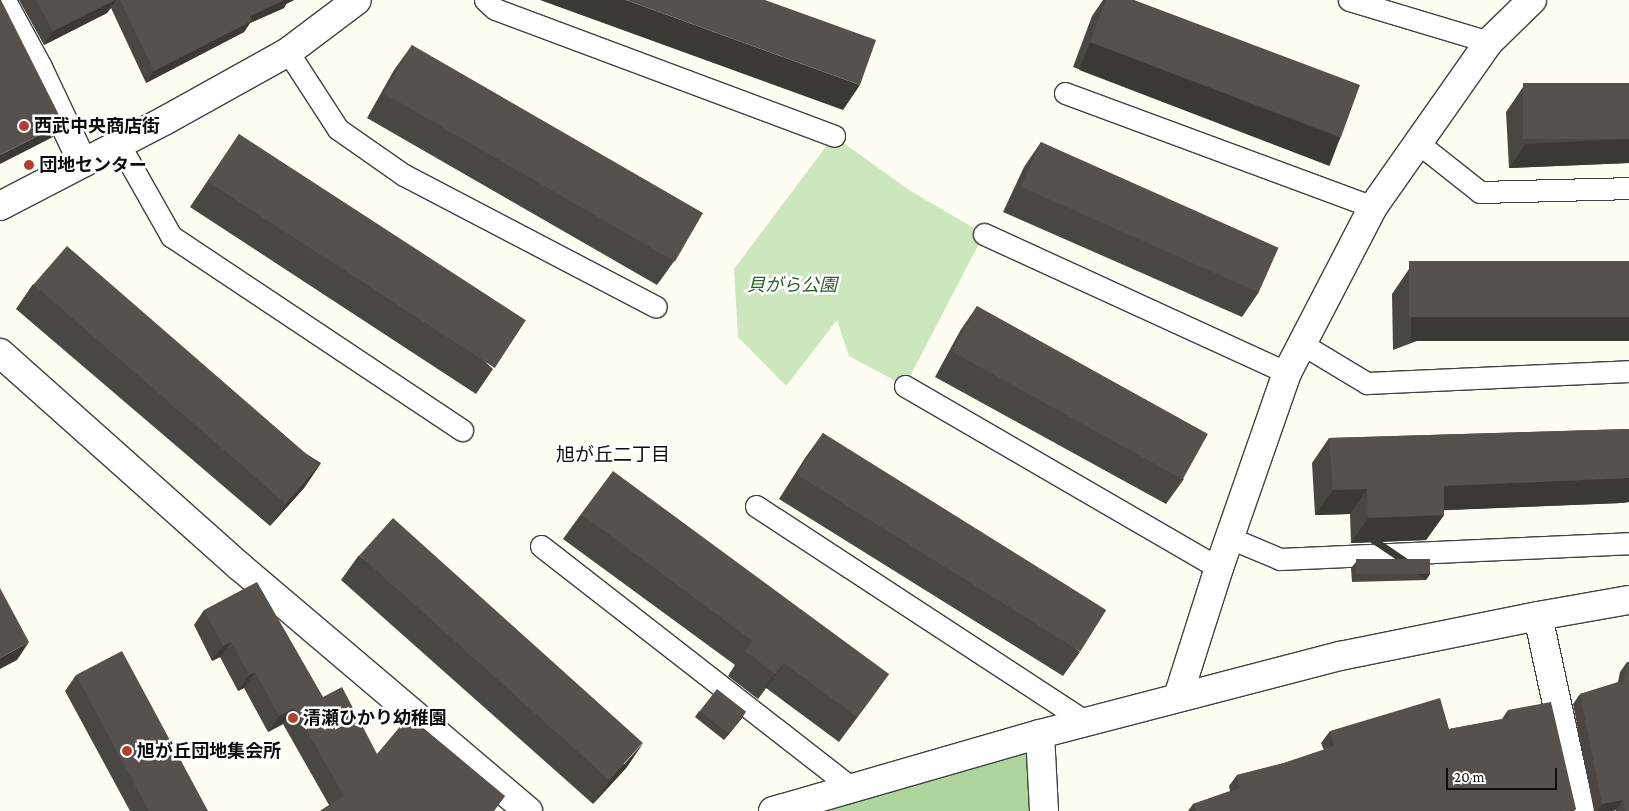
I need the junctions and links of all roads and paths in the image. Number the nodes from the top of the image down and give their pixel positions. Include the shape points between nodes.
1 (1, 0) edge
2 (357, 0) edge
3 (485, 0) edge
4 (1349, 0) edge
5 (1532, 0) edge
6 (1489, 42) junction
7 (288, 52) junction
8 (1066, 93) dead end
9 (834, 136) dead end
10 (1418, 143) junction
11 (119, 144) junction
12 (83, 163) junction
13 (1629, 188) edge
14 (0, 206) edge
15 (1373, 207) junction
16 (984, 234) dead end
17 (656, 307) dead end
18 (1302, 344) junction
19 (0, 353) edge
20 (1629, 371) edge
21 (1287, 373) junction
22 (905, 386) dead end
23 (462, 430) dead end
24 (756, 506) dead end
25 (1230, 538) junction
26 (1629, 544) edge
27 (541, 546) dead end
28 (1219, 568) junction
29 (1629, 600) edge
30 (1538, 616) junction
31 (1178, 697) junction
32 (1088, 723) junction
33 (1040, 734) junction
34 (852, 788) junction
35 (528, 811) edge
36 (773, 811) edge
37 (1044, 811) edge
38 (1580, 811) edge

1 - 12 street
2 - 7 street
3 - 9 lane via 495,9
4 - 6 lane
5 - 6 street
6 - 10 street
7 - 11 street
7 - 17 lane via 338,129 382,160 404,175
8 - 15 lane
10 - 13 lane via 1480,192
10 - 15 street
11 - 12 street
11 - 23 lane via 171,236
12 - 14 street
15 - 18 street
16 - 21 lane
18 - 20 lane via 1367,383
18 - 21 street
19 - 35 street via 240,566
21 - 25 street
22 - 28 lane
24 - 32 lane
25 - 26 lane via 1280,559
25 - 28 street
27 - 34 lane
28 - 31 street
29 - 30 street
30 - 31 street via 1340,656
30 - 38 street
31 - 32 street
32 - 33 street
33 - 34 street
33 - 37 street
34 - 36 street

